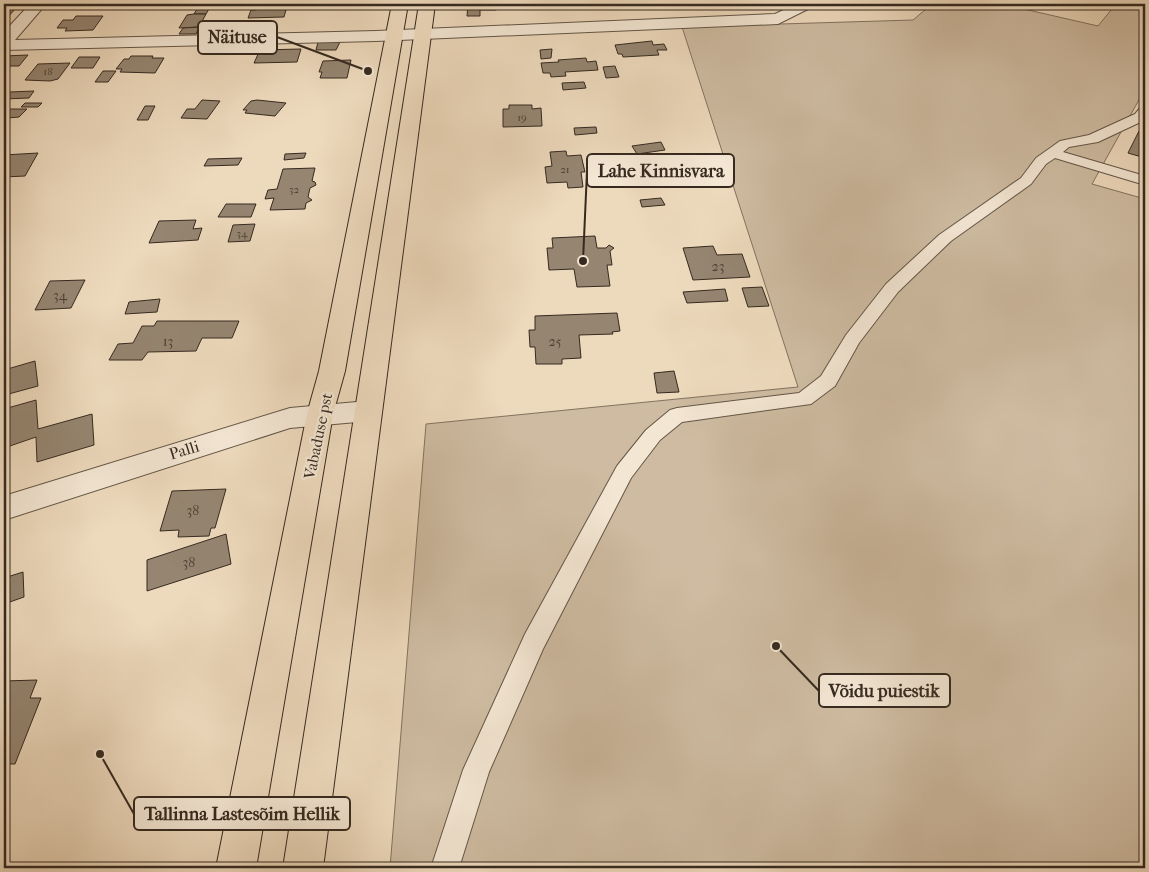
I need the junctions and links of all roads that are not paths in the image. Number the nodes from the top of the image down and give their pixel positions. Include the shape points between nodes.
1 (38, 4) edge
2 (400, 4) edge
3 (427, 4) edge
4 (807, 4) edge
5 (423, 34) junction
6 (394, 36) junction
7 (4, 43) edge
8 (1145, 111) edge
9 (1053, 153) junction
10 (1145, 181) edge
11 (368, 411) junction
12 (320, 414) junction
13 (4, 508) edge
14 (236, 868) edge
15 (303, 868) edge
16 (445, 868) edge

1 - 7 street
2 - 6 highway, Vabaduse pst
3 - 5 highway
4 - 5 street via 778,18
5 - 6 street
5 - 11 highway
6 - 7 street
6 - 12 highway, Vabaduse pst via 332,371
8 - 9 lane via 1140,117 1093,139 1065,144
9 - 10 lane
9 - 16 lane via 1041,161 1026,182 945,238 892,288 852,339 828,380 804,399 677,415 653,435 624,472 534,642 476,770
11 - 12 street, Palli
11 - 15 highway
12 - 13 street, Palli via 290,418
12 - 14 highway, Vabaduse pst

